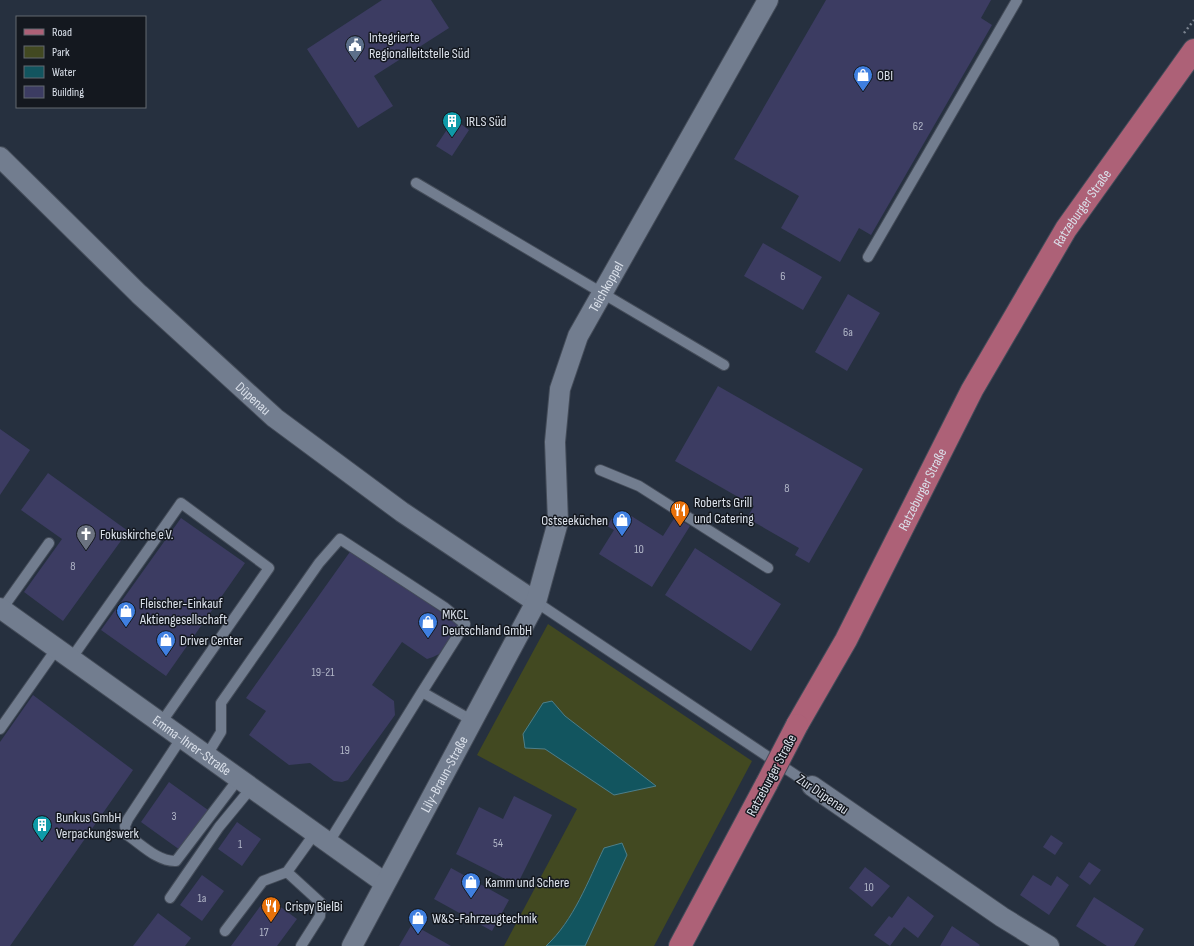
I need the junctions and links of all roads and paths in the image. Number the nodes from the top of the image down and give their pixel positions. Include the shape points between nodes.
1 (768, 0) edge
2 (1017, 0) edge
3 (1194, 50) edge
4 (0, 157) edge
5 (416, 183) dead end
6 (868, 257) dead end
7 (601, 294) junction
8 (724, 365) dead end
9 (600, 470) dead end
10 (49, 543) dead end
11 (768, 568) dead end
12 (536, 602) junction
13 (1, 608) edge
14 (64, 653) junction
15 (422, 692) junction
16 (473, 721) junction
17 (161, 723) junction
18 (0, 729) edge
19 (182, 737) junction
20 (207, 755) junction
21 (246, 783) junction
22 (812, 786) joint
23 (322, 838) junction
24 (287, 872) junction
25 (385, 883) junction
26 (170, 898) dead end
27 (225, 931) dead end
28 (301, 946) edge
29 (352, 946) edge
30 (680, 946) edge
31 (1049, 946) edge

1 - 7 street, Teichkoppel
2 - 6 lane
3 - 30 main road, Ratzeburger Straße, bridge via 1062,235 972,390 846,640 796,725
4 - 12 street, Düpenau via 139,294 275,418 402,512
5 - 7 lane
7 - 8 lane
7 - 12 street, Teichkoppel via 578,336 560,389 555,442 558,522
9 - 11 lane via 639,486
10 - 13 lane
12 - 16 street, Lily-Braun-Straße
12 - 22 lane, Zur Düpenau
13 - 14 street, Emma-Ihrer-Straße
14 - 17 street, Emma-Ihrer-Straße
14 - 17 lane via 181,503 268,568
14 - 18 lane
15 - 16 lane
15 - 20 lane via 465,624 444,607 340,538 318,563 220,703 221,732
15 - 23 lane
16 - 25 street, Lily-Braun-Straße
17 - 19 street, Emma-Ihrer-Straße
19 - 20 street, Emma-Ihrer-Straße
19 - 21 lane via 128,819 125,826 126,834 162,859 176,861
20 - 21 street, Emma-Ihrer-Straße
21 - 23 street, Emma-Ihrer-Straße
21 - 26 lane via 220,827
22 - 31 street, Zur Düpenau via 1002,917
23 - 24 lane
23 - 25 street, Emma-Ihrer-Straße
24 - 27 lane via 263,881
24 - 28 lane via 321,903 320,916
25 - 29 street, Lily-Braun-Straße

